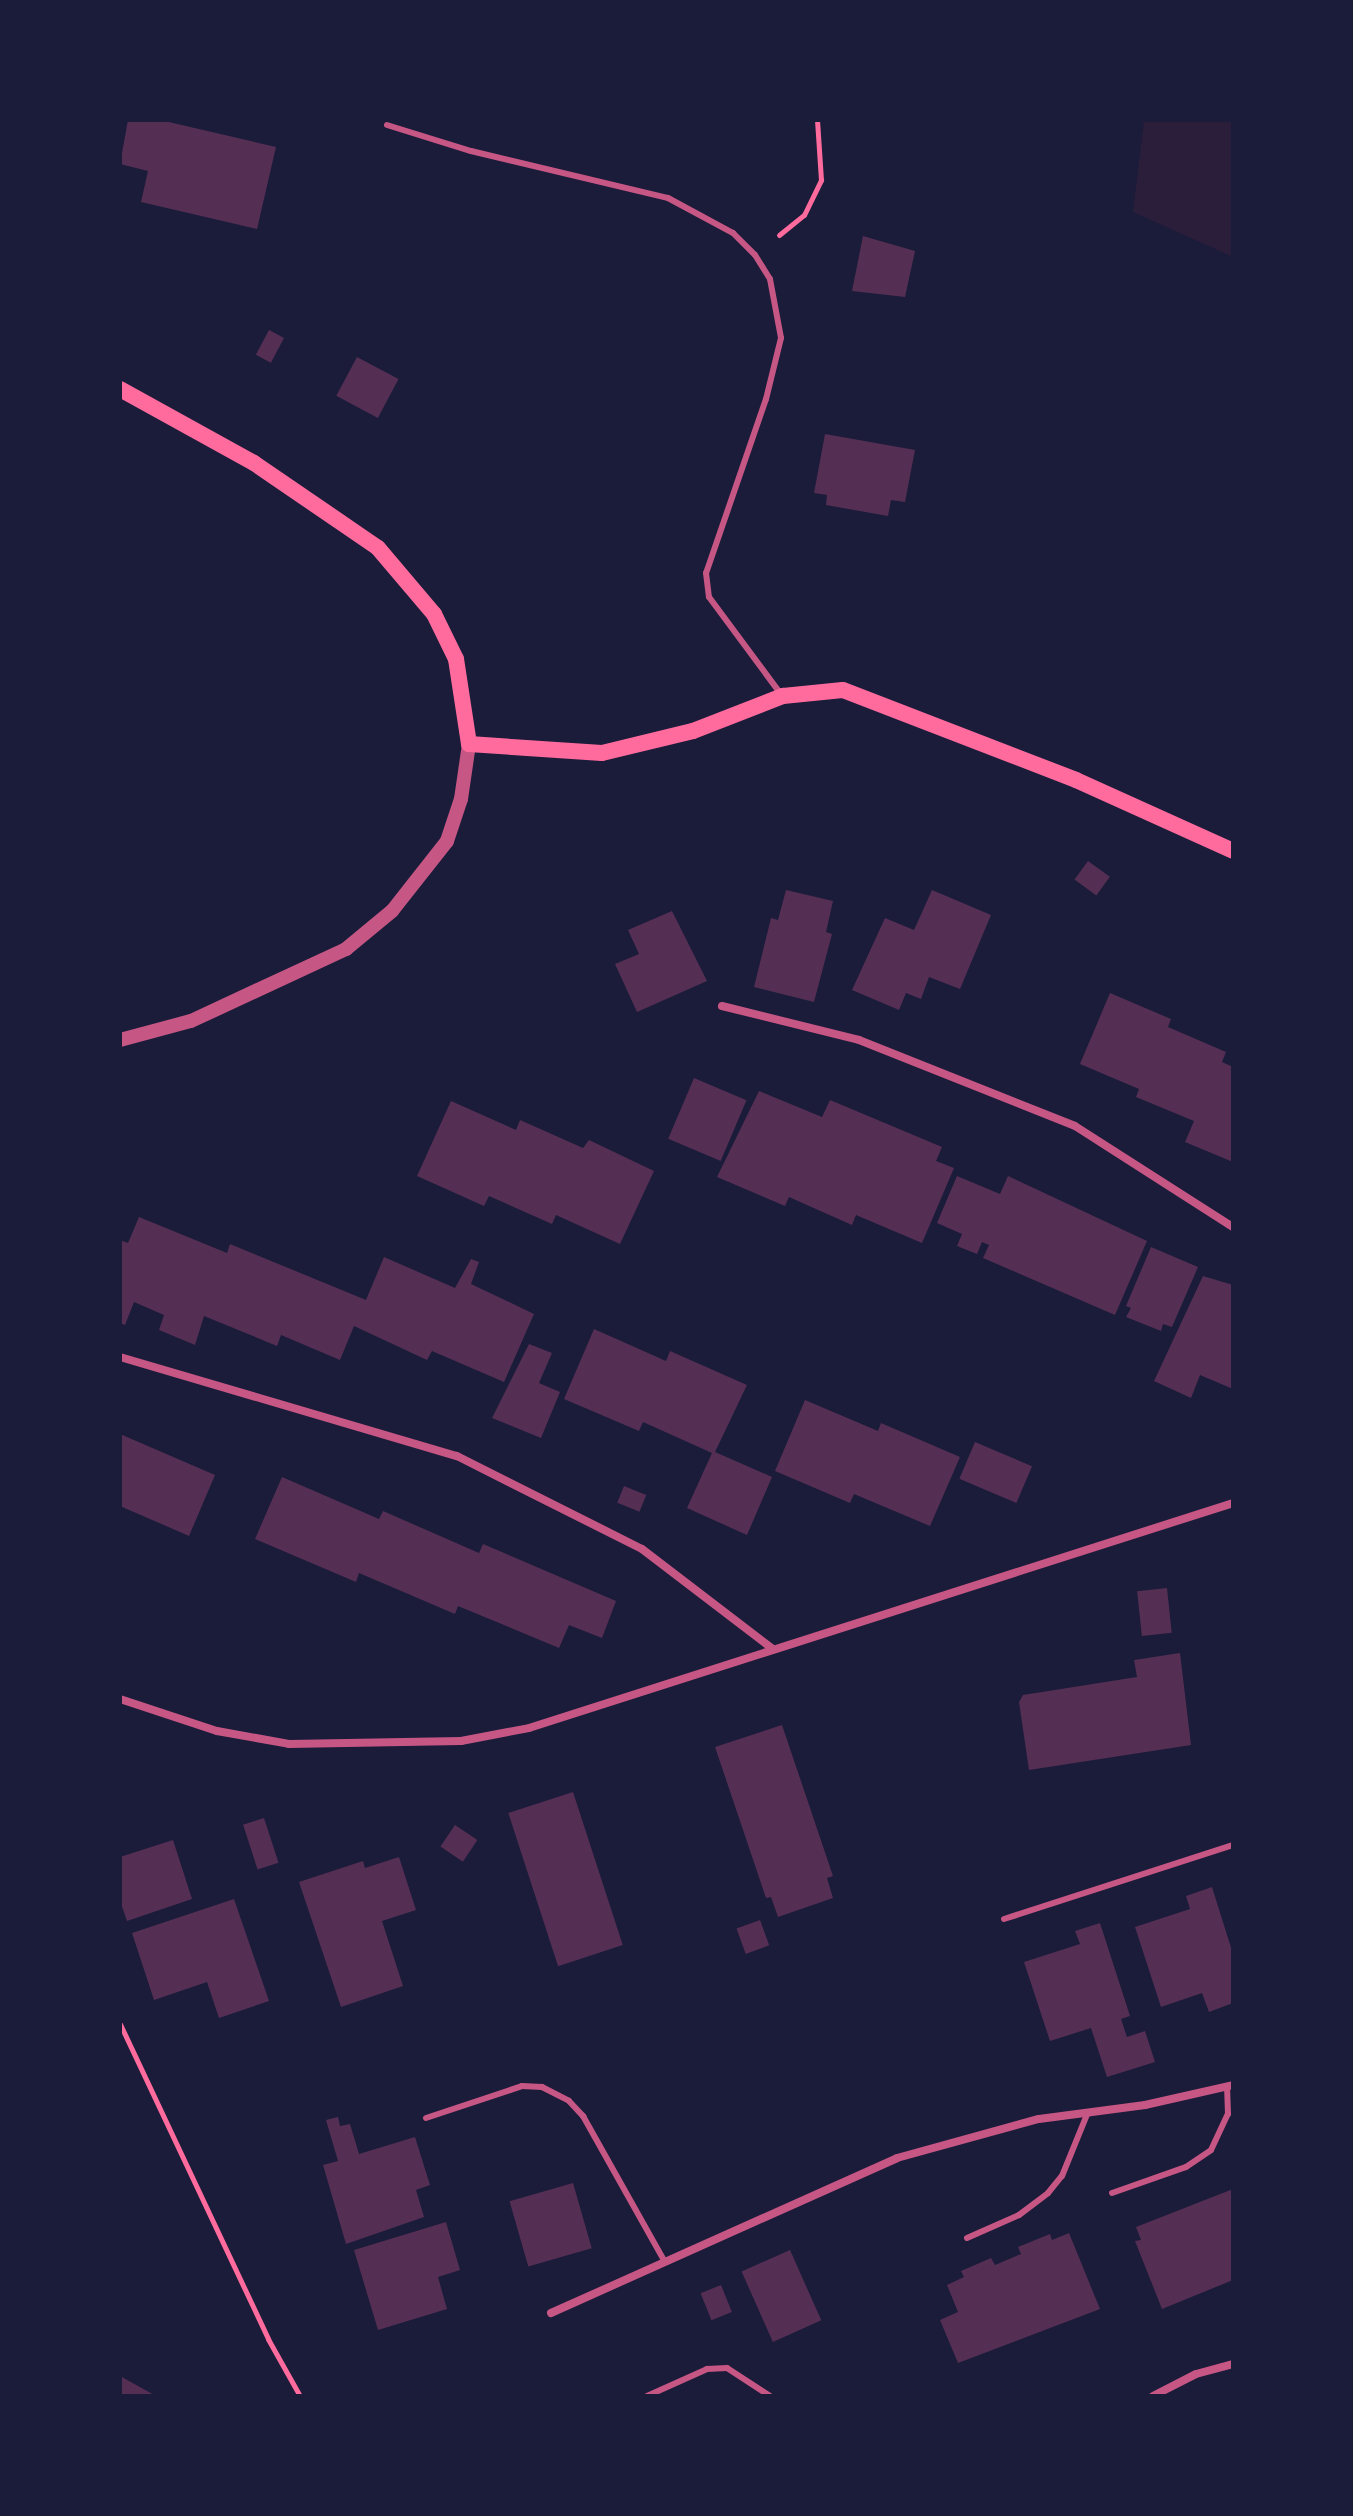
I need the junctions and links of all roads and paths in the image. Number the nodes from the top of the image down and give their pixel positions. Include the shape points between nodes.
1 (817, 120) edge
2 (387, 125) dead end
3 (755, 255) junction
4 (120, 389) edge
5 (783, 696) junction
6 (469, 744) junction
7 (1233, 851) edge
8 (722, 1006) dead end
9 (120, 1040) edge
10 (1233, 1227) edge
11 (120, 1357) edge
12 (1233, 1503) edge
13 (773, 1649) junction
14 (120, 1699) edge
15 (1233, 1845) edge
16 (1004, 1919) dead end
17 (120, 2024) edge
18 (1230, 2086) edge
19 (1088, 2112) junction
20 (426, 2118) dead end
21 (1112, 2193) dead end
22 (967, 2238) dead end
23 (665, 2262) junction
24 (551, 2313) dead end
25 (1233, 2364) edge
26 (300, 2396) edge
27 (647, 2396) edge
28 (770, 2396) edge
29 (1153, 2396) edge

1 - 3 path via 821,180 804,215
2 - 3 lane via 471,151 668,198 733,233
3 - 5 lane via 780,308 781,338 766,399 706,573 709,597
4 - 6 main road via 254,463 378,548 427,604 450,648 466,699
5 - 6 main road via 693,731 602,753
5 - 7 main road via 843,690 1076,780
6 - 9 street via 461,799 447,841 392,911 346,949 191,1021
8 - 10 street via 859,1040 1075,1126
11 - 13 street via 457,1456 642,1549
12 - 13 street
13 - 14 street via 529,1728 461,1741 289,1744 217,1731
15 - 16 lane
17 - 26 path
18 - 19 street
18 - 21 lane via 1228,2114 1211,2150 1186,2167
19 - 22 lane via 1062,2176 1048,2193 1019,2215
19 - 23 street via 967,2135 897,2158
20 - 23 lane via 522,2086 542,2087 569,2101 583,2116
23 - 24 street
25 - 29 street via 1196,2374
27 - 28 lane via 707,2369 727,2368

